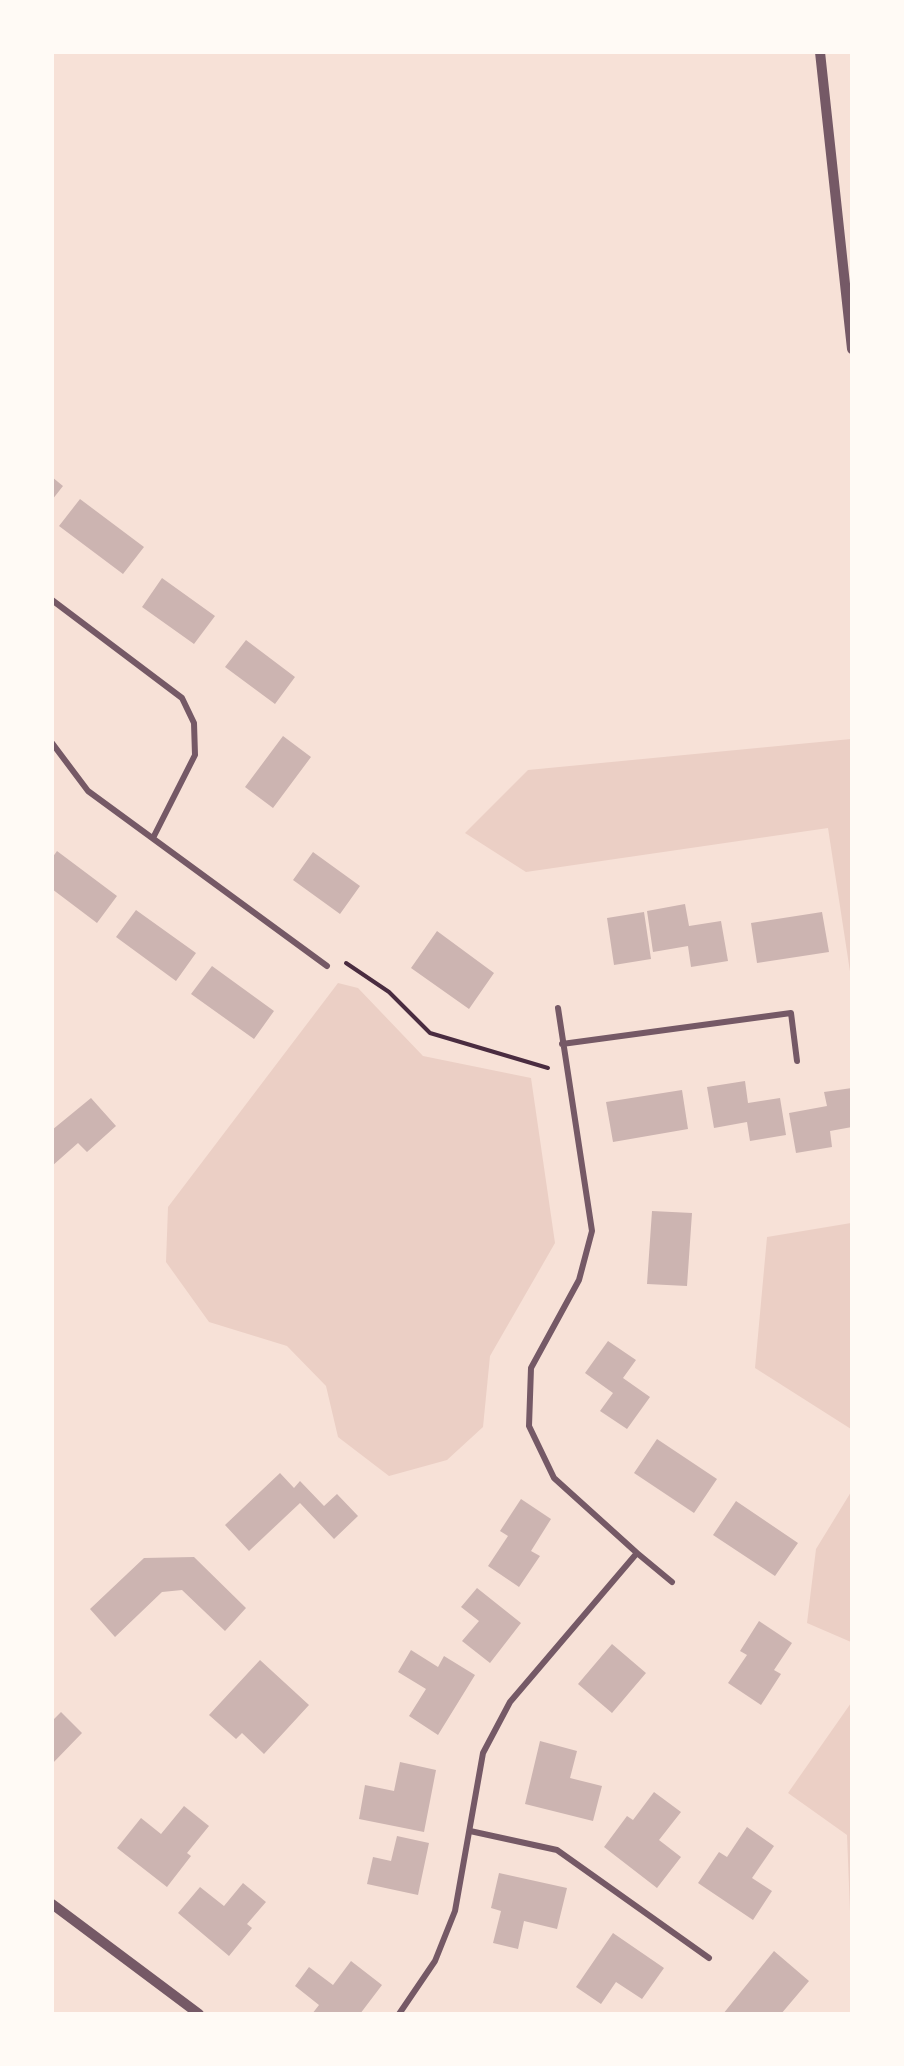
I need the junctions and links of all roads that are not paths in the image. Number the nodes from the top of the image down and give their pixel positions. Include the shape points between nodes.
1 (820, 52) edge
2 (852, 349) edge
3 (52, 600) edge
4 (52, 743) edge
5 (153, 838) junction
6 (327, 966) dead end
7 (558, 1008) dead end
8 (562, 1044) junction
9 (797, 1061) dead end
10 (638, 1553) junction
11 (672, 1582) dead end
12 (470, 1831) junction
13 (52, 1904) edge
14 (709, 1958) dead end
15 (199, 2013) edge
16 (399, 2013) edge

1 - 2 street
3 - 5 street via 182,698 194,723 195,755
4 - 5 street via 88,791
5 - 6 street
7 - 8 street
8 - 9 street via 791,1013
8 - 10 street via 592,1231 579,1280 531,1368 529,1426 554,1478
10 - 11 street
10 - 12 street via 510,1702 483,1753
12 - 14 street via 557,1851
12 - 16 street via 455,1911 435,1961
13 - 15 street

